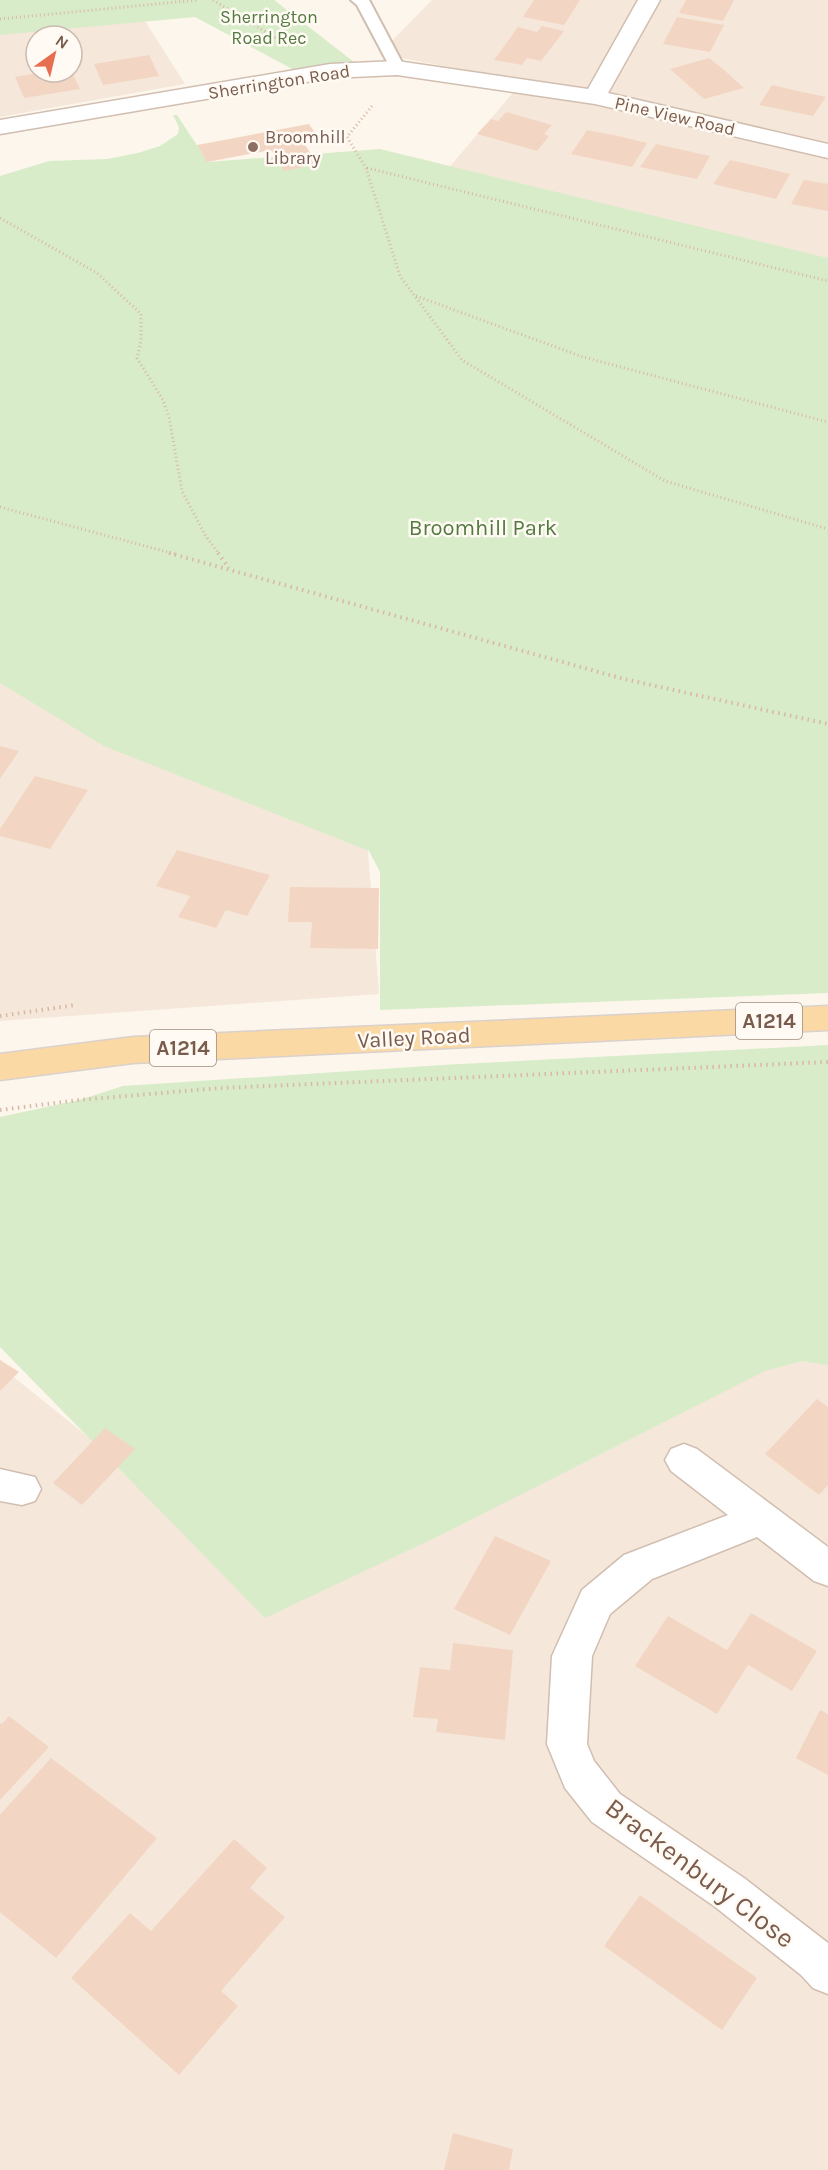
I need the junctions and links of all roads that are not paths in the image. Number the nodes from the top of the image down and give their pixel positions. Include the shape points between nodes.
1 (358, 0) edge
2 (649, 0) edge
3 (397, 68) junction
4 (595, 97) junction
5 (0, 128) edge
6 (828, 151) edge
7 (828, 1018) edge
8 (0, 1067) edge
9 (684, 1460) dead end
10 (759, 1516) junction
11 (828, 1569) edge
12 (828, 1973) edge

1 - 3 lane via 363,2
2 - 4 street, Pine View Road
3 - 4 street, Sherrington Road
3 - 5 street, Sherrington Road via 330,71
4 - 6 street, Pine View Road
7 - 8 main road, Valley Road / A1214 via 133,1050
9 - 10 street
10 - 11 street
10 - 12 street, Brackenbury Close via 736,1530 638,1567 596,1602 572,1656 567,1744 579,1773 606,1808 729,1892

